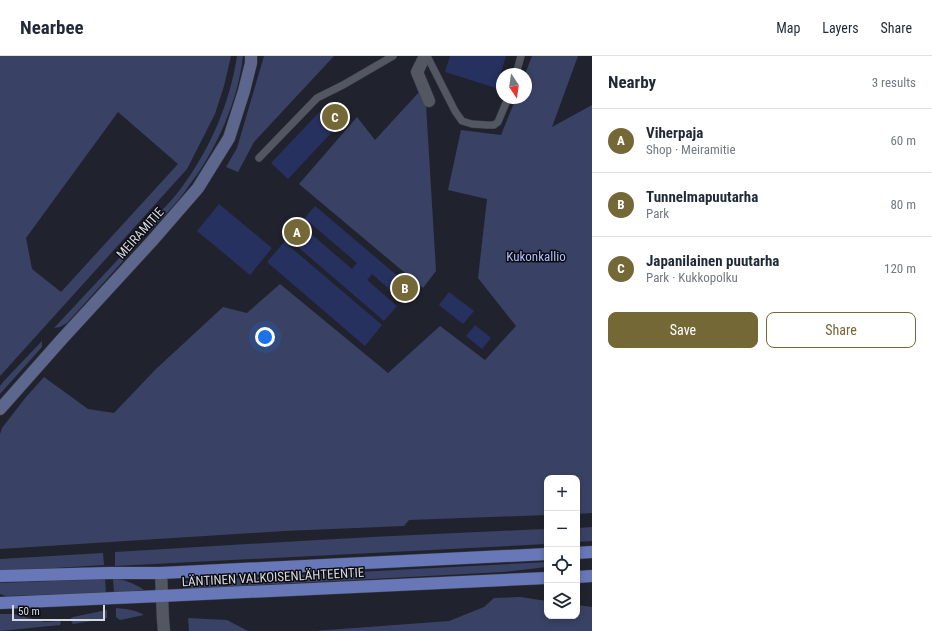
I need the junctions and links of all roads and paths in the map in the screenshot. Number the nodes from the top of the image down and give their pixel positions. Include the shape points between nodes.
1 (251, 56) edge
2 (393, 56) edge
3 (426, 56) edge
4 (521, 56) edge
5 (518, 68) edge
6 (429, 101) dead end
7 (506, 104) edge
8 (260, 158) dead end
9 (2, 409) edge
10 (592, 552) edge
11 (580, 553) edge
12 (544, 554) edge
13 (161, 573) junction
14 (0, 576) edge
15 (592, 576) edge
16 (580, 577) edge
17 (544, 578) edge
18 (161, 596) junction
19 (0, 603) edge
20 (164, 631) edge

1 - 9 main road, MEIRAMITIE via 230,138 198,188
2 - 8 lane via 317,98
3 - 6 street via 417,72
3 - 7 lane via 462,121 494,125 498,122
4 - 5 lane
10 - 11 main road
12 - 13 main road, LÄNTINEN VALKOISENLÄHTEENTIE
13 - 14 main road, LÄNTINEN VALKOISENLÄHTEENTIE
13 - 18 street
15 - 16 main road
17 - 18 main road, LÄNTINEN VALKOISENLÄHTEENTIE
18 - 19 main road, LÄNTINEN VALKOISENLÄHTEENTIE
18 - 20 street

